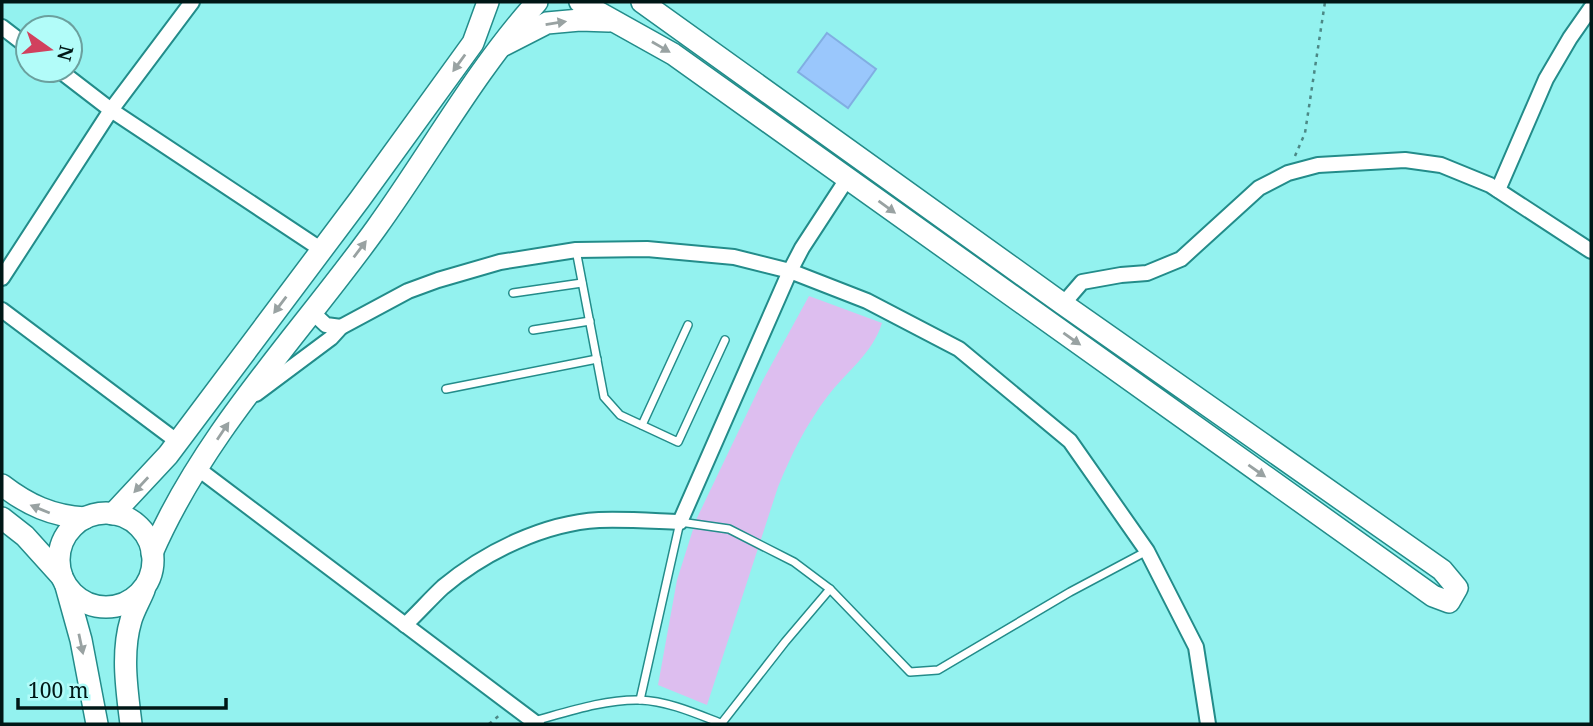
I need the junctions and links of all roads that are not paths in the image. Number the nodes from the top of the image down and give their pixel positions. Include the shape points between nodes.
1 (192, 2) edge
2 (488, 2) edge
3 (537, 2) edge
4 (580, 2) edge
5 (642, 2) edge
6 (1591, 8) edge
7 (618, 22) junction
8 (499, 47) junction
9 (77, 84) edge
10 (111, 110) junction
11 (847, 178) junction
12 (1498, 190) junction
13 (322, 250) junction
14 (576, 250) junction
15 (1591, 251) edge
16 (790, 271) junction
17 (2, 278) edge
18 (582, 283) junction
19 (513, 293) dead end
20 (1063, 304) junction
21 (2, 310) edge
22 (312, 312) junction
23 (590, 321) junction
24 (688, 325) dead end
25 (341, 327) junction
26 (533, 330) dead end
27 (725, 340) dead end
28 (597, 359) junction
29 (446, 389) dead end
30 (241, 405) junction
31 (642, 425) junction
32 (178, 442) junction
33 (197, 468) junction
34 (2, 485) edge
35 (114, 514) junction
36 (2, 518) edge
37 (85, 518) junction
38 (680, 522) junction
39 (1147, 551) junction
40 (152, 553) junction
41 (64, 581) junction
42 (147, 582) junction
43 (830, 589) junction
44 (405, 625) junction
45 (640, 700) junction
46 (535, 723) edge
47 (97, 724) edge
48 (131, 724) edge
49 (722, 724) edge
50 (1208, 724) edge

1 - 10 street
2 -> 13 street via 473,43
3 - 8 street
4 - 7 street
5 - 20 street
6 - 12 street via 1546,79
8 -> 7 street via 547,23
7 -> 11 street via 673,54
22 -> 8 street via 378,226
9 - 10 street
10 - 13 street
10 - 17 street
11 - 16 street
11 -> 20 street via 1433,596 1448,602 1457,589 1441,570
12 - 15 street
12 - 20 street via 1454,169 1405,160 1318,165 1287,173 1259,188 1181,259 1147,273 1082,282
13 -> 32 street
14 - 16 street via 687,251
14 - 18 lane
14 - 25 street via 500,262 438,280
16 - 38 street
16 - 39 street via 867,301 959,349 1070,441
18 - 19 lane
18 - 23 lane
21 - 32 street
22 - 25 street via 326,325
22 - 30 street
23 - 26 lane
23 - 28 lane
24 - 31 lane
25 - 30 street
27 - 31 lane via 678,442
28 - 29 lane
28 - 31 lane via 608,403
33 -> 30 street
32 -> 35 street
33 - 40 street
33 - 44 street
37 -> 34 street via 41,510
35 - 37 street
35 - 40 street via 139,527
36 - 41 street via 25,536
37 - 41 street via 69,530 60,548
38 - 43 lane via 729,529 794,562
38 - 44 street via 597,520 529,537 462,573
38 - 45 lane
39 - 43 lane via 938,670 910,672
39 - 50 street via 1196,647
40 - 42 street
41 - 42 street via 80,600 108,607 135,597
41 -> 47 street
42 - 48 street via 127,638
43 - 49 lane
44 - 46 street
45 - 46 lane via 586,706
45 - 49 lane via 677,707

